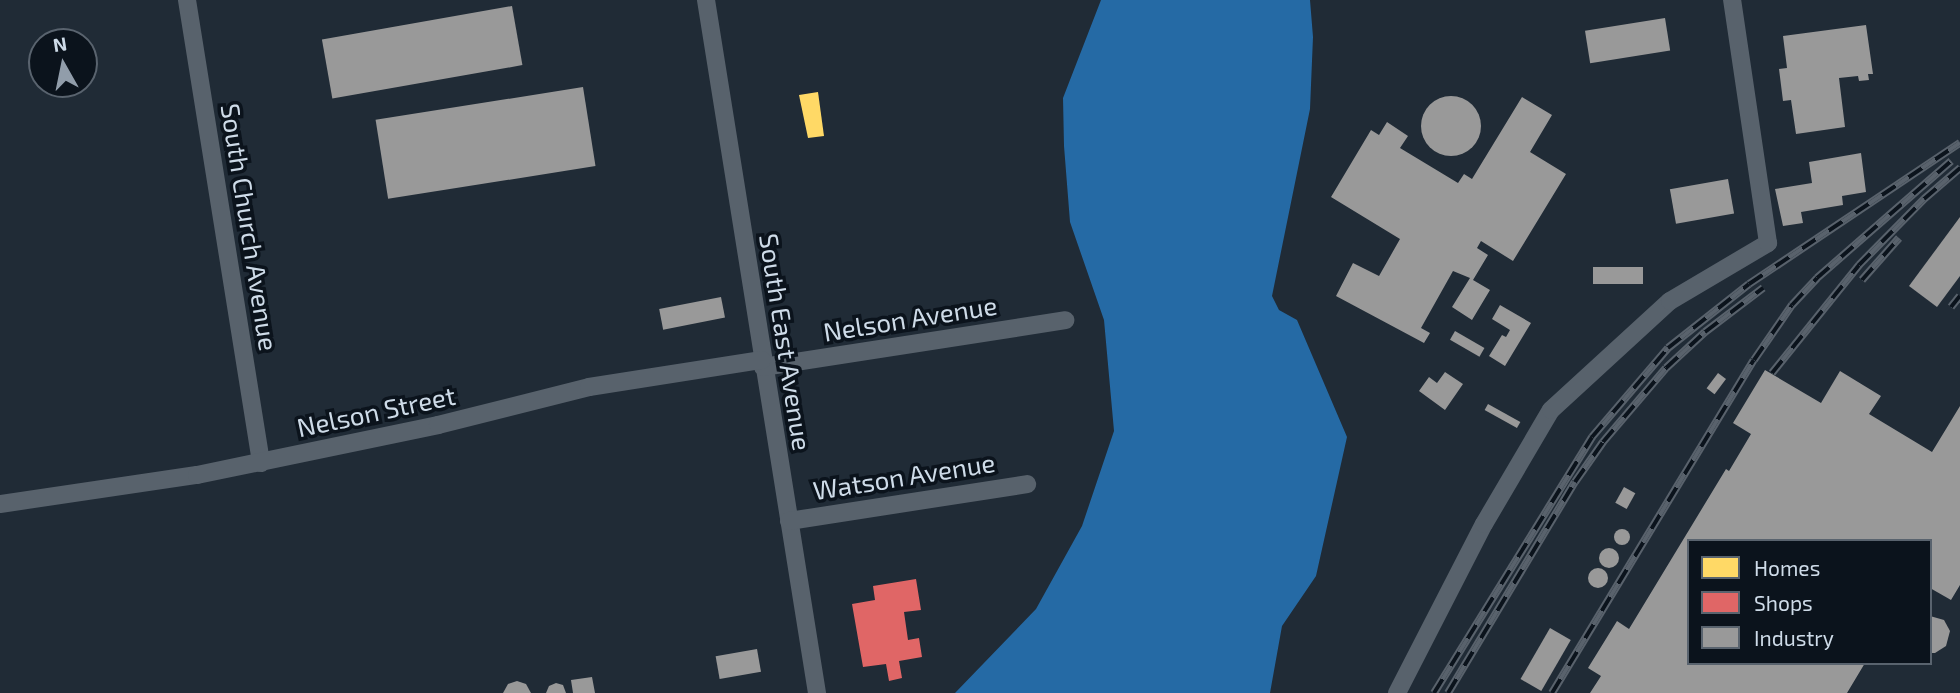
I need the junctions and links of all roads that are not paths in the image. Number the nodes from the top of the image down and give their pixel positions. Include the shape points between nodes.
1 (187, 0) edge
2 (706, 0) edge
3 (1732, 0) edge
4 (1065, 320) dead end
5 (762, 363) junction
6 (261, 463) junction
7 (1027, 484) dead end
8 (0, 504) edge
9 (789, 521) junction
10 (817, 693) edge
11 (1397, 693) edge

1 - 6 street, South Church Avenue
2 - 5 street, South East Avenue
3 - 11 street via 1768,243 1670,300 1550,410 1484,524
4 - 5 street, Nelson Avenue
5 - 6 street, Nelson Street via 589,387
5 - 9 street, South East Avenue
6 - 8 street, Nelson Street
7 - 9 street, Watson Avenue
9 - 10 street, South East Avenue

